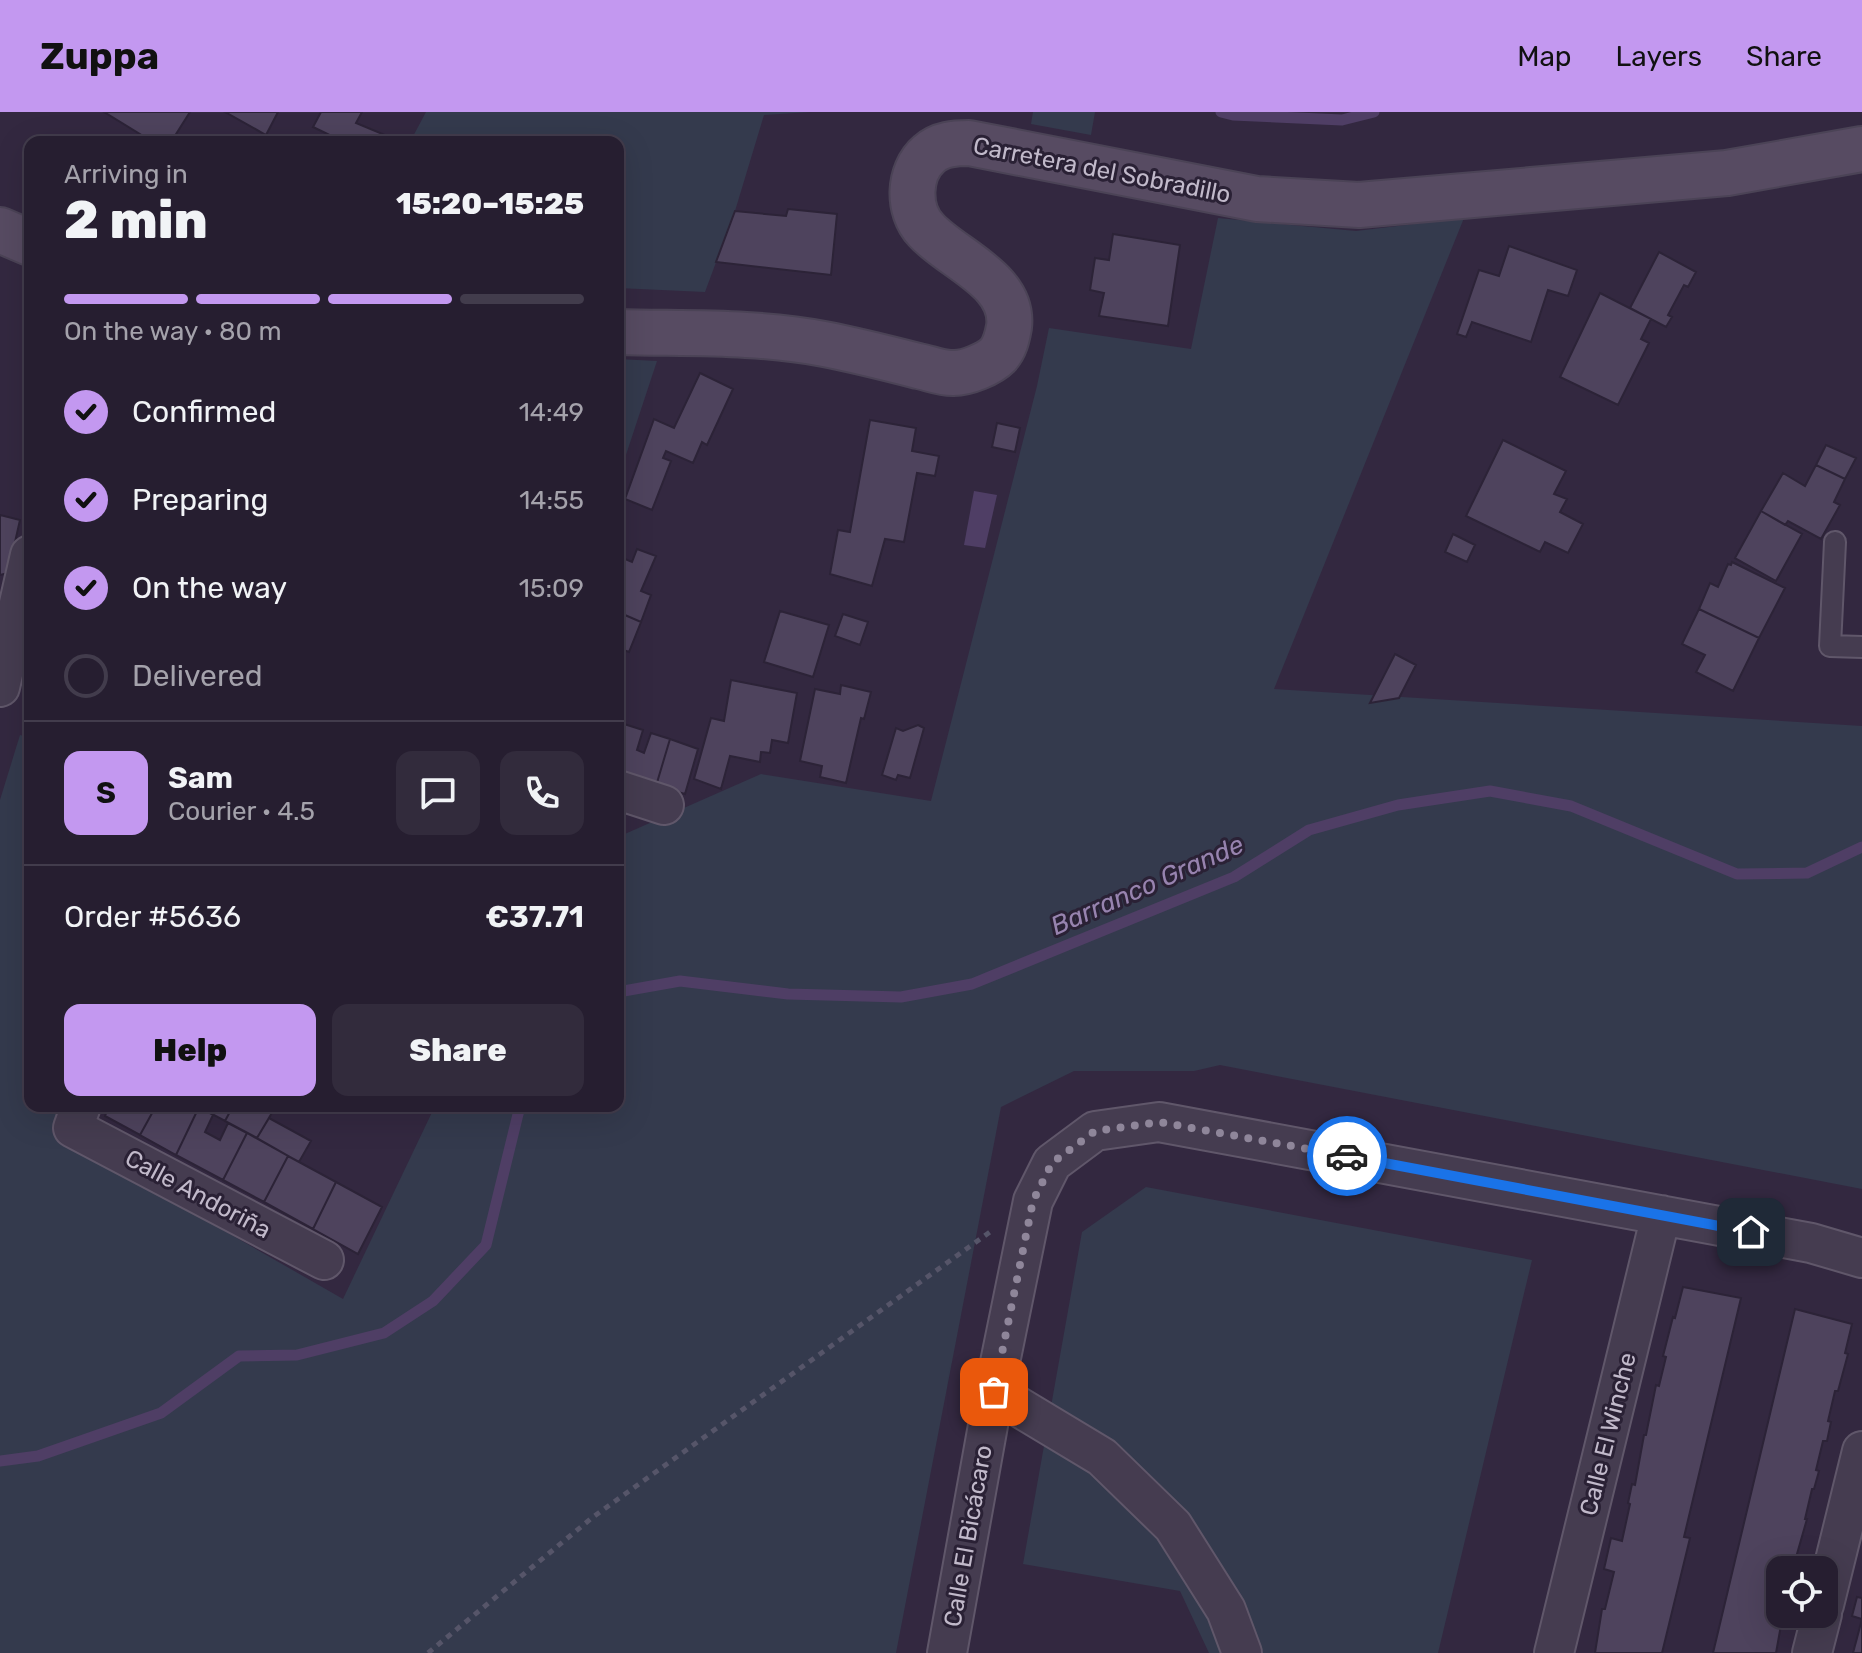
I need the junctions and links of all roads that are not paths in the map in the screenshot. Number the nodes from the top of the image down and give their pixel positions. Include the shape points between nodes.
1 (1862, 149) edge
2 (0, 230) edge
3 (24, 240) edge
4 (624, 332) edge
5 (1835, 542) dead end
6 (24, 581) edge
7 (1862, 647) edge
8 (0, 687) edge
9 (624, 792) edge
10 (664, 805) dead end
11 (77, 1117) edge
12 (1661, 1215) junction
13 (1862, 1258) edge
14 (324, 1260) dead end
15 (994, 1392) junction
16 (1862, 1451) edge
17 (1836, 1556) edge
18 (1818, 1628) edge
19 (947, 1653) edge
20 (1242, 1653) edge
21 (1554, 1653) edge
22 (1812, 1653) edge

1 - 4 main road, Carretera del Sobradillo via 1727,173 1359,205 1257,199 950,143 931,152 916,169 915,214 925,230 994,284 1004,300 1010,322 996,356 953,374 822,343
2 - 3 main road
5 - 7 lane via 1830,646
6 - 8 street
9 - 10 street
11 - 14 street, Calle Andoriña
12 - 13 street, Calle El Bicácaro
12 - 15 street, Calle El Bicácaro via 1159,1122 1095,1131 1052,1163 1033,1201
12 - 21 street, Calle El Winche
15 - 19 street, Calle El Bicácaro
15 - 20 street via 1102,1457 1173,1526 1226,1610
16 - 17 street
18 - 22 street

